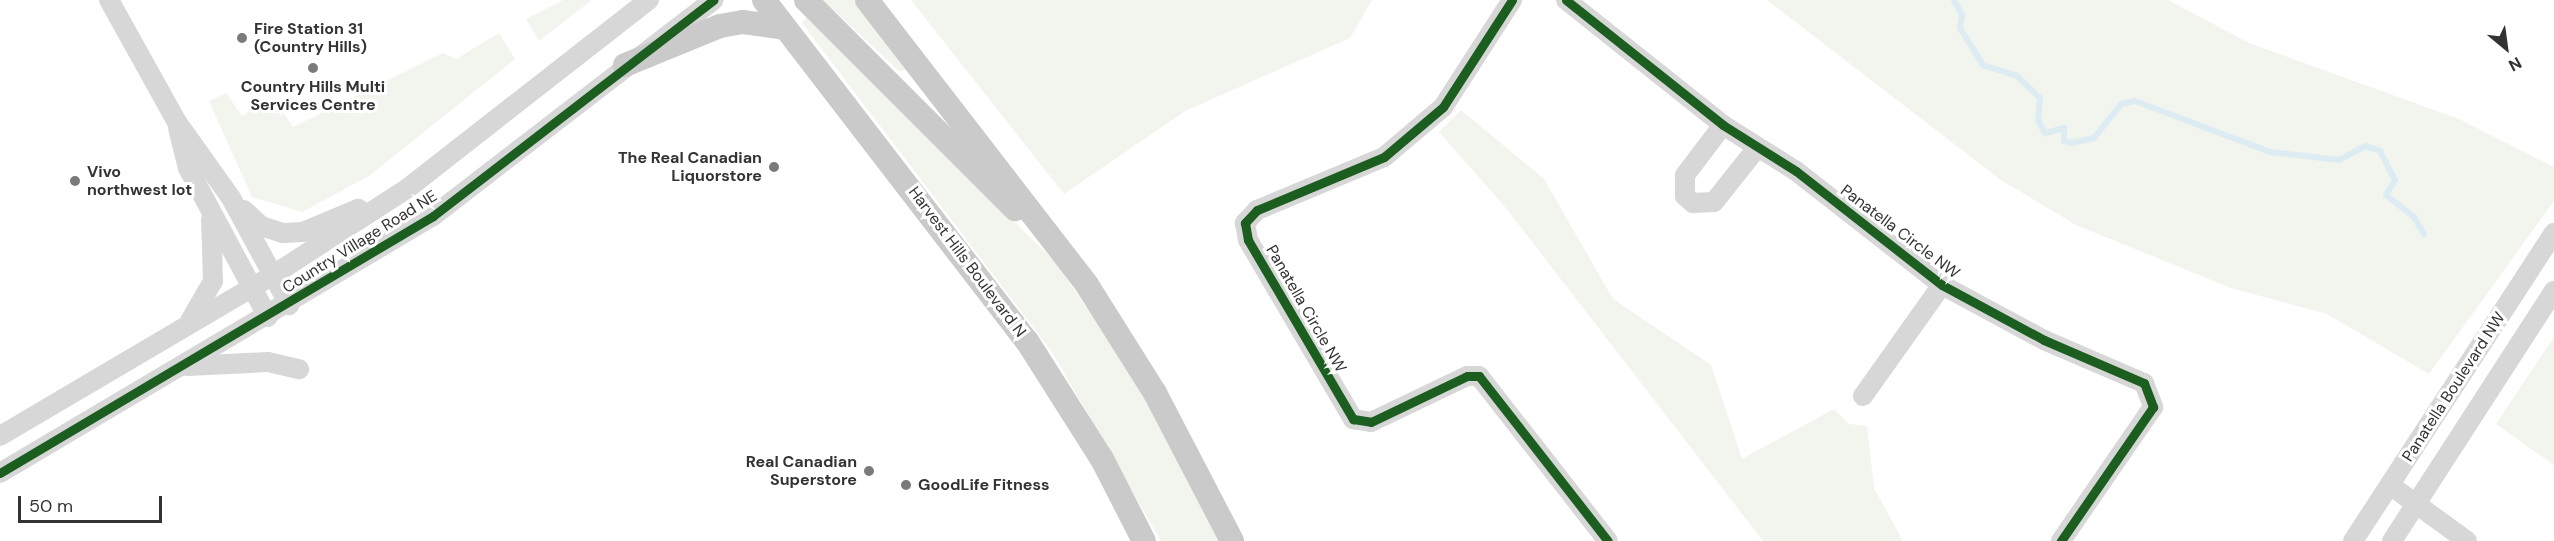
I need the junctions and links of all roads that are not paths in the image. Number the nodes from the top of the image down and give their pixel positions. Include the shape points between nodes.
1 (110, 0) edge
2 (649, 0) edge
3 (713, 0) edge
4 (764, 0) edge
5 (806, 0) edge
6 (867, 0) edge
7 (880, 0) edge
8 (1512, 0) edge
9 (1566, 0) edge
10 (785, 28) junction
11 (903, 45) junction
12 (625, 65) junction
13 (177, 122) junction
14 (1723, 125) junction
15 (1757, 148) junction
16 (408, 188) junction
17 (231, 198) junction
18 (210, 210) junction
19 (2554, 234) edge
20 (1066, 259) junction
21 (273, 275) junction
22 (1942, 285) junction
23 (252, 288) junction
24 (2554, 291) edge
25 (289, 305) junction
26 (268, 317) junction
27 (189, 323) junction
28 (184, 366) junction
29 (299, 369) dead end
30 (1863, 396) dead end
31 (0, 436) edge
32 (0, 473) edge
33 (2391, 485) junction
34 (2417, 502) junction
35 (2369, 517) junction
36 (2398, 539) edge
37 (1144, 541) edge
38 (1232, 541) edge
39 (1608, 541) edge
40 (2061, 541) edge
41 (2353, 541) edge
42 (2467, 541) edge

1 - 13 street
2 - 16 street, Country Village Road NE
3 - 12 street, Country Village Road NE
4 - 10 main road, Harvest Hills Boulevard N
5 - 20 main road
6 - 11 main road
7 - 11 main road
8 - 39 street, Panatella Circle NW via 1443,106 1384,157 1257,210 1245,223 1248,240 1353,419 1371,422 1467,376 1479,376
9 - 14 street, Panatella Circle NW
10 - 12 main road via 742,22 720,26
10 - 37 main road, Harvest Hills Boulevard N via 1027,341 1102,459
11 - 20 main road
12 - 25 street, Country Village Road NE via 433,216
13 - 17 street
13 - 18 street via 188,168
14 - 15 street, Panatella Circle NW
14 - 15 street via 1684,174 1685,196 1693,203 1714,202
15 - 22 street, Panatella Circle NW via 1796,171
16 - 17 street via 303,232 261,226
16 - 21 street, Country Village Road NE
17 - 21 street
18 - 23 street
18 - 27 street via 213,281
19 - 33 street, Panatella Boulevard NW
20 - 38 main road via 1155,393
21 - 23 street, Country Village Road NE
21 - 25 street
22 - 30 street
22 - 40 street, Panatella Circle NW via 2044,340 2144,383 2151,393 2153,407
23 - 26 street
23 - 27 street, Country Village Road NE
24 - 34 street, Panatella Boulevard NW
25 - 26 street, Country Village Road NE
26 - 28 street, Country Village Road NE
27 - 31 street, Country Village Road NE
28 - 29 street via 268,362
28 - 32 street, Country Village Road NE
33 - 34 street
33 - 35 street, Panatella Boulevard NW
34 - 36 street, Panatella Boulevard NW
34 - 42 street
35 - 36 street
35 - 41 street, Panatella Boulevard NW

